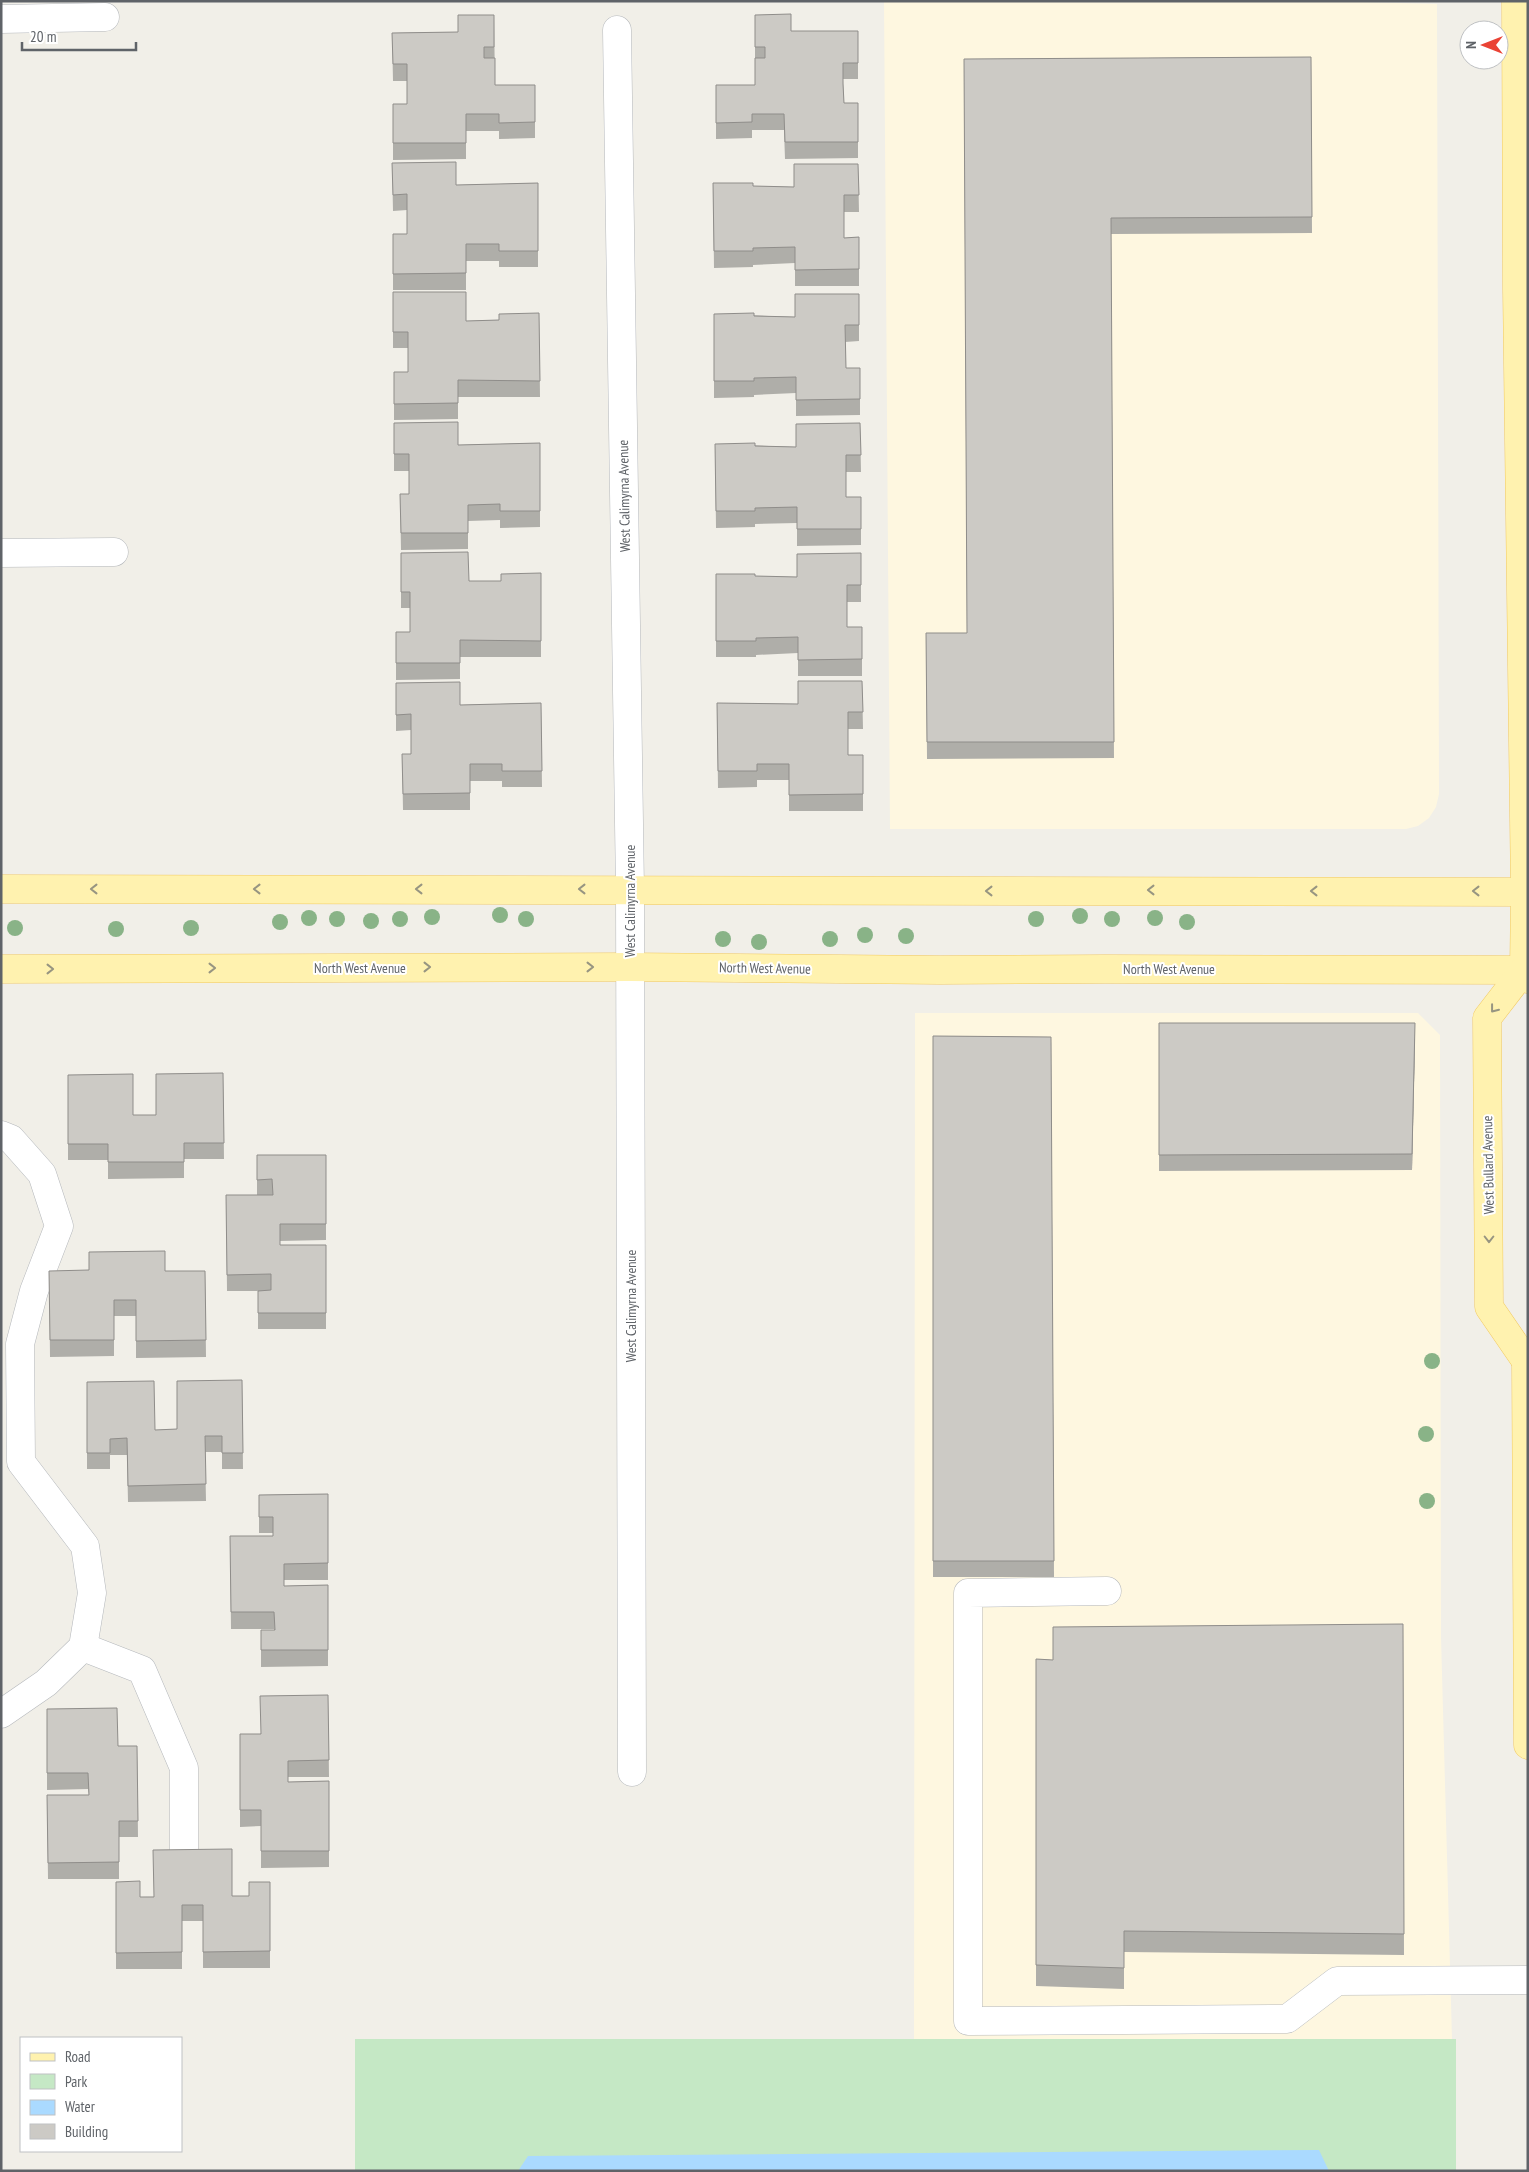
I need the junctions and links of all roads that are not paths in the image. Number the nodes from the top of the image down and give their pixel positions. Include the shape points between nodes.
1 (1516, 1) edge
2 (105, 17) dead end
3 (1, 19) edge
4 (617, 30) dead end
5 (1522, 98) edge
6 (1, 552) edge
7 (114, 552) dead end
8 (1, 889) edge
9 (630, 889) junction
10 (1526, 892) edge
11 (630, 967) junction
12 (1, 969) edge
13 (1526, 973) edge
14 (1, 1135) edge
15 (1527, 1359) edge
16 (1107, 1591) dead end
17 (83, 1647) junction
18 (1, 1714) edge
19 (1528, 1745) edge
20 (632, 1772) dead end
21 (184, 1857) edge
22 (1528, 1980) edge

1 - 5 main road
2 - 3 street
4 - 9 street, West Calimyrna Avenue
5 - 10 main road
6 - 7 street
9 -> 8 main road
10 -> 9 main road
9 - 11 street, West Calimyrna Avenue
10 - 13 main road
12 -> 11 main road, North West Avenue
11 - 13 main road, North West Avenue
11 - 20 street, West Calimyrna Avenue
13 -> 15 main road, West Bullard Avenue via 1487,1018 1488,1307
14 - 17 street via 12,1139 42,1174 59,1226 34,1291 20,1344 21,1462 85,1546 92,1593
15 - 19 main road, West Bullard Avenue
16 - 22 street via 968,1593 968,2021 1287,2019 1337,1981
17 - 18 street via 46,1683
17 - 21 street via 142,1670 184,1768

